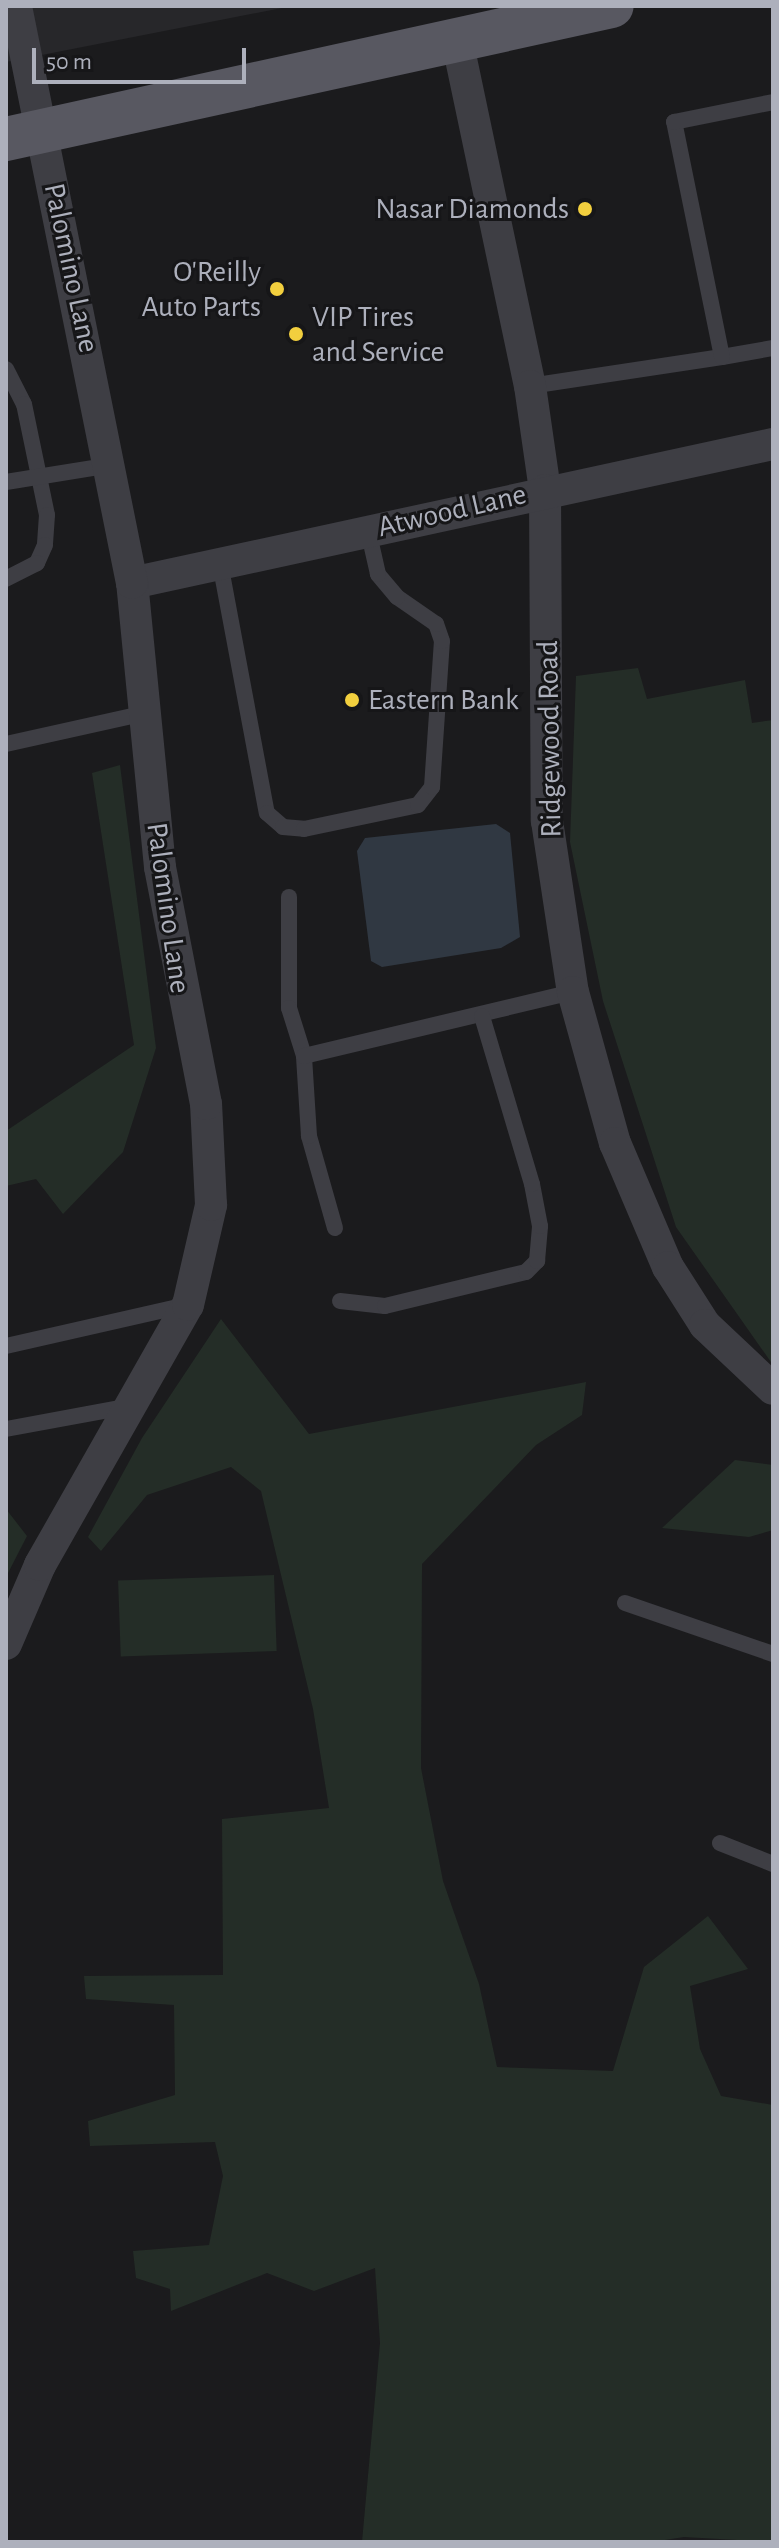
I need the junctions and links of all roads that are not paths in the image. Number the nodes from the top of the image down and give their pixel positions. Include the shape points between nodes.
1 (16, 6) edge
2 (612, 6) edge
3 (554, 12) edge
4 (457, 40) junction
5 (773, 102) edge
6 (24, 134) edge
7 (773, 348) edge
8 (722, 357) junction
9 (6, 369) edge
10 (530, 386) junction
11 (773, 444) edge
12 (111, 465) junction
13 (41, 475) junction
14 (6, 482) edge
15 (545, 490) junction
16 (368, 530) junction
17 (220, 563) junction
18 (6, 579) edge
19 (132, 583) junction
20 (146, 713) junction
21 (6, 744) edge
22 (289, 897) dead end
23 (573, 992) junction
24 (482, 1016) junction
25 (304, 1056) junction
26 (335, 1228) dead end
27 (340, 1301) dead end
28 (188, 1305) junction
29 (6, 1346) edge
30 (773, 1389) edge
31 (130, 1406) junction
32 (6, 1429) edge
33 (625, 1603) dead end
34 (6, 1644) edge
35 (773, 1654) edge
36 (720, 1843) dead end
37 (773, 1864) edge

1 - 6 street, Palomino Lane
2 - 3 main road
3 - 4 main road
4 - 6 main road
4 - 10 street, Ridgewood Road
5 - 8 lane via 674,122
6 - 12 street, Palomino Lane
7 - 8 lane
8 - 10 lane
9 - 13 lane via 24,404
10 - 15 street, Ridgewood Road
11 - 15 street, Atwood Lane
12 - 13 lane
12 - 19 street, Palomino Lane
13 - 14 lane
13 - 18 lane via 45,545 37,563
15 - 16 street, Atwood Lane
15 - 23 street, Ridgewood Road via 547,821
16 - 17 street, Atwood Lane
16 - 17 lane via 378,574 397,597 436,624 442,641 432,787 418,805 304,829 283,827 267,813
17 - 19 street, Atwood Lane
19 - 20 street, Palomino Lane
20 - 21 lane
20 - 28 street, Palomino Lane via 160,867 210,1138 208,1228
22 - 25 lane via 289,1008
23 - 24 lane
23 - 30 street, Ridgewood Road via 615,1143 668,1267 705,1325
24 - 25 lane
24 - 27 lane via 532,1184 540,1226 537,1261 526,1272 385,1306
25 - 26 lane via 309,1136
28 - 29 lane
28 - 31 street, Palomino Lane
31 - 32 lane
31 - 34 street, Palomino Lane via 40,1565
33 - 35 lane
36 - 37 lane

